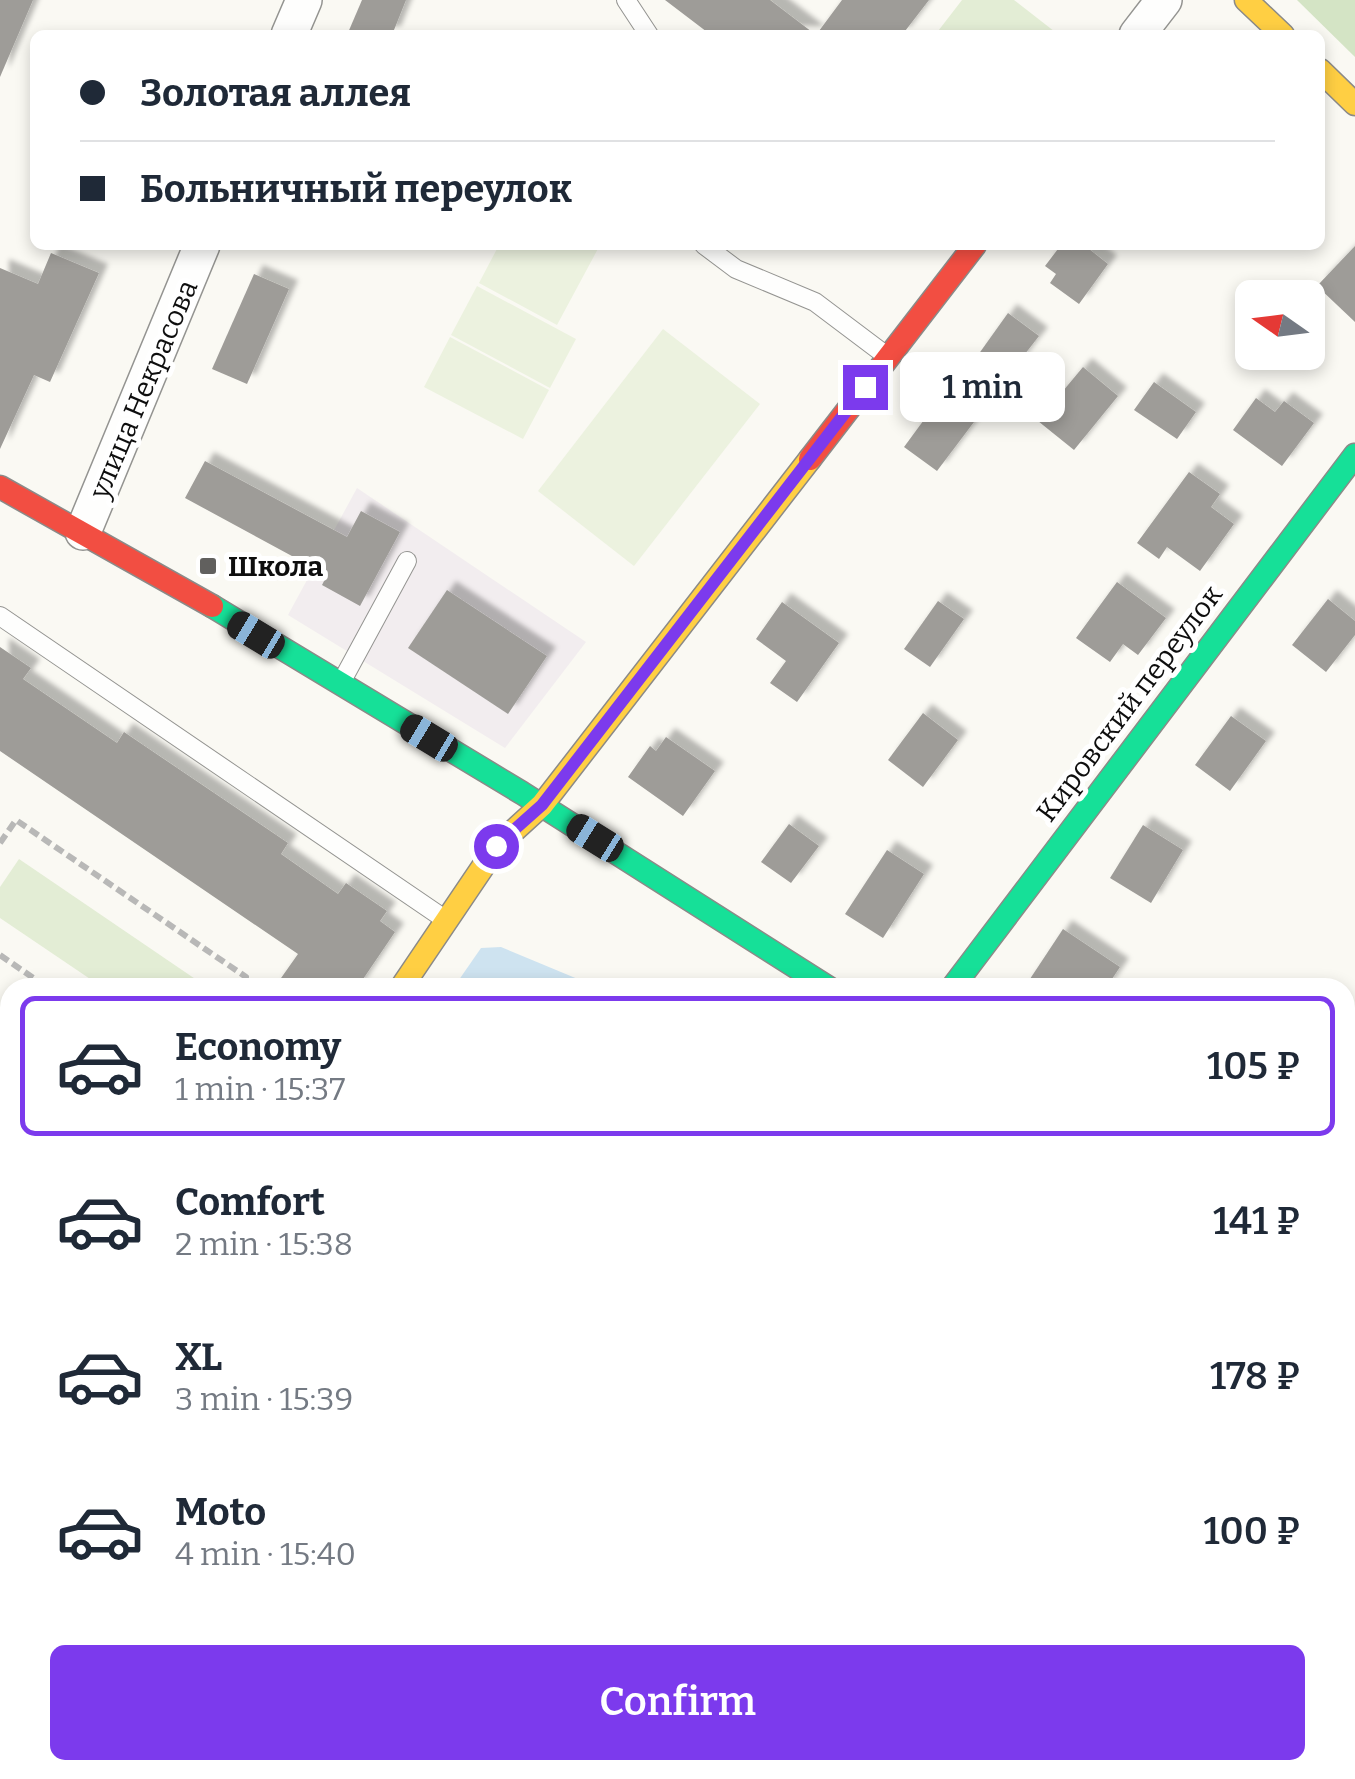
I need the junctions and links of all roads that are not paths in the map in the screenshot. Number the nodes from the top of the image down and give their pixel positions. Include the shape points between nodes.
1 (304, 0) edge
2 (626, 0) edge
3 (1164, 0) edge
4 (1246, 0) edge
5 (291, 30) edge
6 (645, 30) edge
7 (1141, 30) edge
8 (1278, 30) edge
9 (1325, 75) edge
10 (1355, 104) edge
11 (200, 250) edge
12 (711, 250) edge
13 (971, 250) edge
14 (888, 357) junction
15 (1355, 455) edge
16 (0, 488) edge
17 (83, 532) junction
18 (407, 561) dead end
19 (0, 616) edge
20 (340, 685) junction
21 (542, 805) junction
22 (446, 920) junction
23 (408, 978) edge
24 (813, 978) edge
25 (960, 978) edge

1 - 5 street
2 - 6 lane
3 - 7 street
4 - 8 street
9 - 10 street
11 - 17 street, улица Некрасова
12 - 14 lane via 736,269 815,302
13 - 14 street
14 - 21 street
15 - 25 street, Кировский переулок
16 - 17 street
17 - 20 street
18 - 20 lane
19 - 22 lane
20 - 21 street
21 - 22 street via 496,846
21 - 24 street
22 - 23 street

